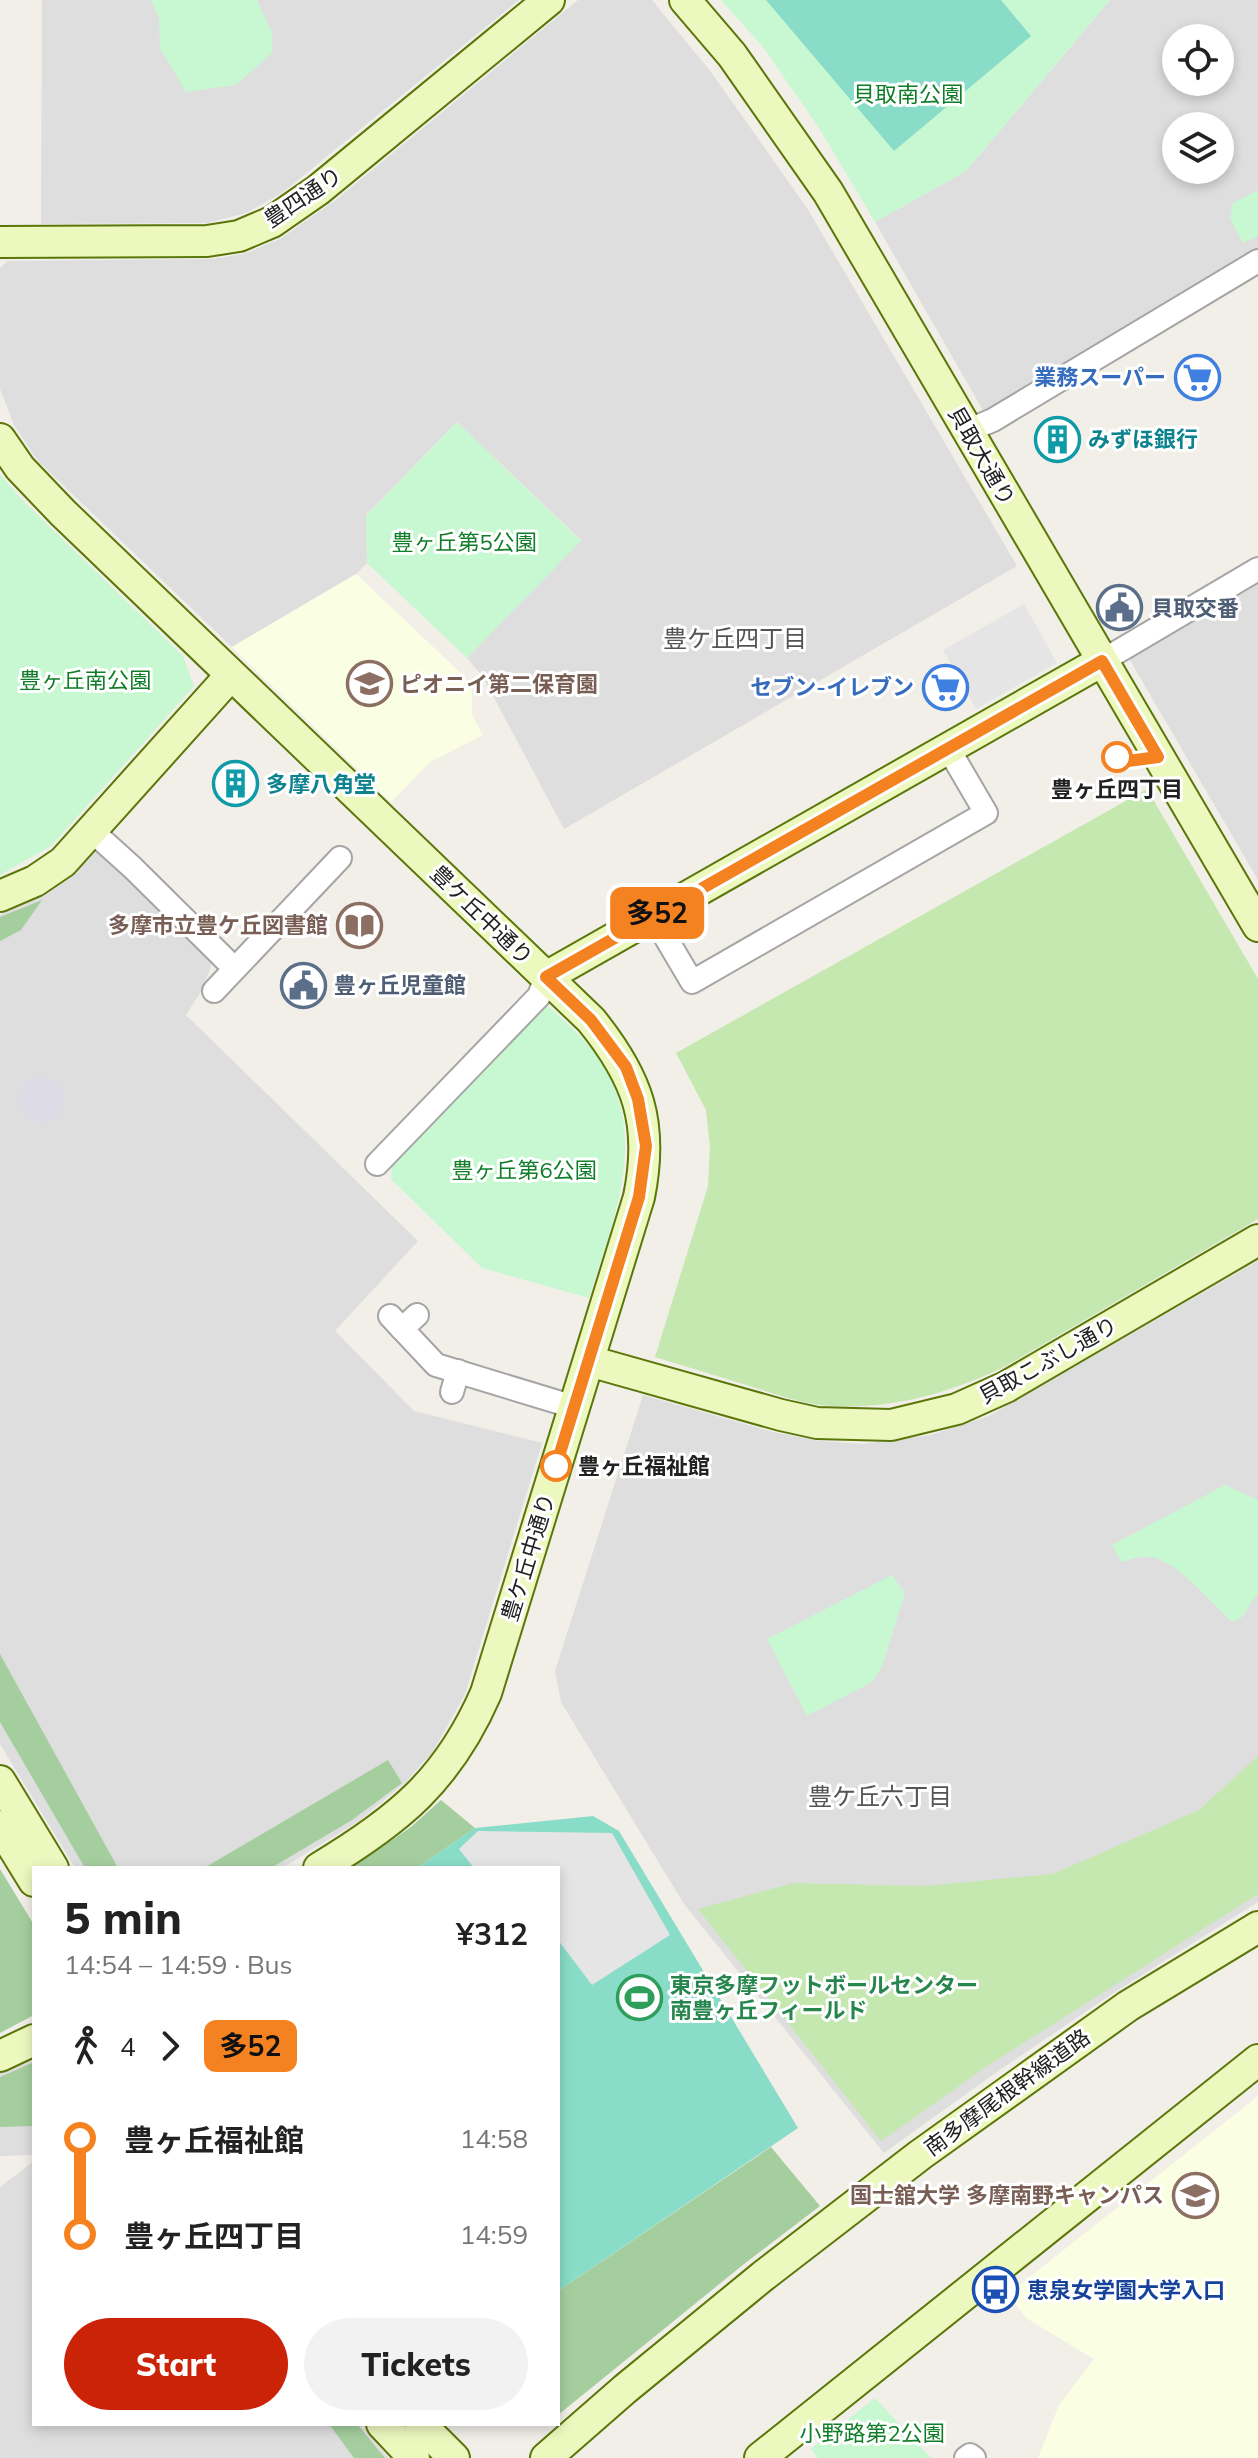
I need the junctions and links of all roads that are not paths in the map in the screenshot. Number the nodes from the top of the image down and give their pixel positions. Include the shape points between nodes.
1 (549, 0) edge
2 (685, 0) edge
3 (0, 242) edge
4 (1258, 261) edge
5 (967, 431) junction
6 (0, 439) edge
7 (1258, 569) edge
8 (1102, 661) junction
9 (231, 675) junction
10 (948, 748) junction
11 (92, 831) junction
12 (340, 858) dead end
13 (0, 896) edge
14 (653, 916) junction
15 (1258, 926) edge
16 (234, 968) junction
17 (546, 977) junction
18 (214, 991) dead end
19 (377, 1164) dead end
20 (1258, 1240) edge
21 (403, 1320) dead end
22 (589, 1361) junction
23 (574, 1407) junction
24 (0, 1781) edge
25 (0, 1826) edge
26 (52, 1866) edge
27 (322, 1866) edge
28 (32, 1878) edge
29 (1258, 1927) edge
30 (32, 2041) edge
31 (0, 2056) edge
32 (1258, 2060) edge
33 (384, 2426) edge
34 (422, 2426) edge
35 (414, 2458) edge
36 (454, 2458) edge
37 (546, 2458) edge
38 (760, 2458) edge
39 (966, 2458) edge
40 (974, 2458) edge

1 - 3 street, 豊四通り via 391,132 272,222 239,236 207,241
2 - 5 street, 貝取大通り via 732,55 828,192
4 - 5 street
5 - 8 street, 貝取大通り
6 - 9 street, 豊ケ丘中通り via 53,503
7 - 8 street
8 - 10 street
8 - 15 street, 貝取大通り
9 - 11 street
9 - 17 street, 豊ケ丘中通り
10 - 14 street
10 - 14 street via 986,813 705,975 692,982
11 - 13 street via 63,862
11 - 16 street
12 - 16 street
14 - 17 street
16 - 18 street
17 - 19 street via 539,996
17 - 22 street, 豊ケ丘中通り via 591,1020 626,1067 644,1134 639,1197
20 - 22 street, 貝取こぶし通り via 1006,1387 957,1409 891,1425 817,1423
21 - 23 street via 455,1382
22 - 23 street, 豊ケ丘中通り
23 - 27 street, 豊ケ丘中通り via 475,1718 420,1796 371,1837
24 - 26 street
25 - 28 street
29 - 37 street, 南多摩尾根幹線道路 via 1128,2006 920,2155 763,2276
30 - 31 street
32 - 38 street
33 - 35 street
34 - 36 street
39 - 40 street

